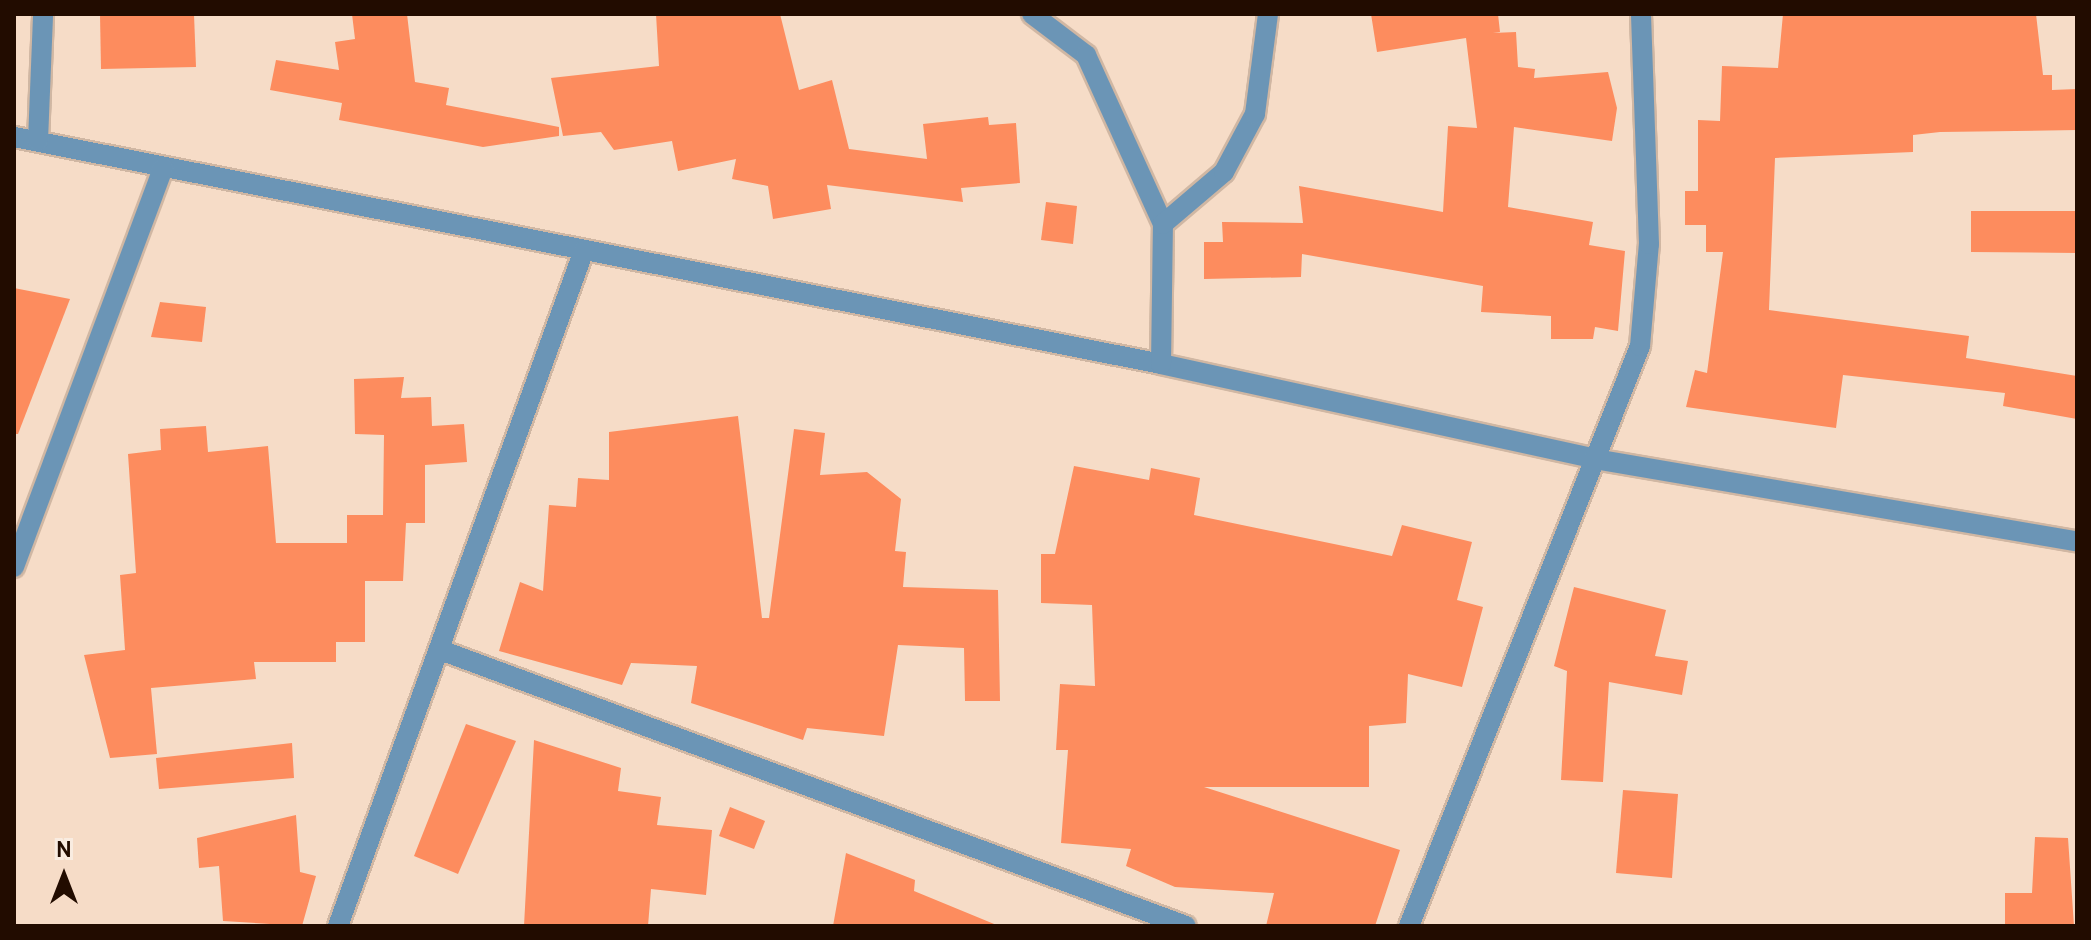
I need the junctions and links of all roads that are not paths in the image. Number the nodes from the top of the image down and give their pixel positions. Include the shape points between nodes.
1 (43, 14) edge
2 (1032, 14) edge
3 (1268, 14) edge
4 (1641, 14) edge
5 (14, 137) edge
6 (38, 141) junction
7 (163, 168) junction
8 (1163, 224) junction
9 (584, 250) junction
10 (1161, 364) junction
11 (1595, 459) junction
12 (2077, 541) edge
13 (14, 567) edge
14 (443, 651) junction
15 (338, 926) edge
16 (1186, 926) edge
17 (1409, 926) edge

1 - 6 street
2 - 8 street via 1086,55
3 - 8 street via 1255,114 1224,172
4 - 11 street via 1649,244 1640,346
5 - 6 street
6 - 7 street
7 - 9 street
7 - 13 street
8 - 10 street
9 - 10 street
9 - 14 street
10 - 11 street
11 - 12 street
11 - 17 street
14 - 15 street
14 - 16 street

